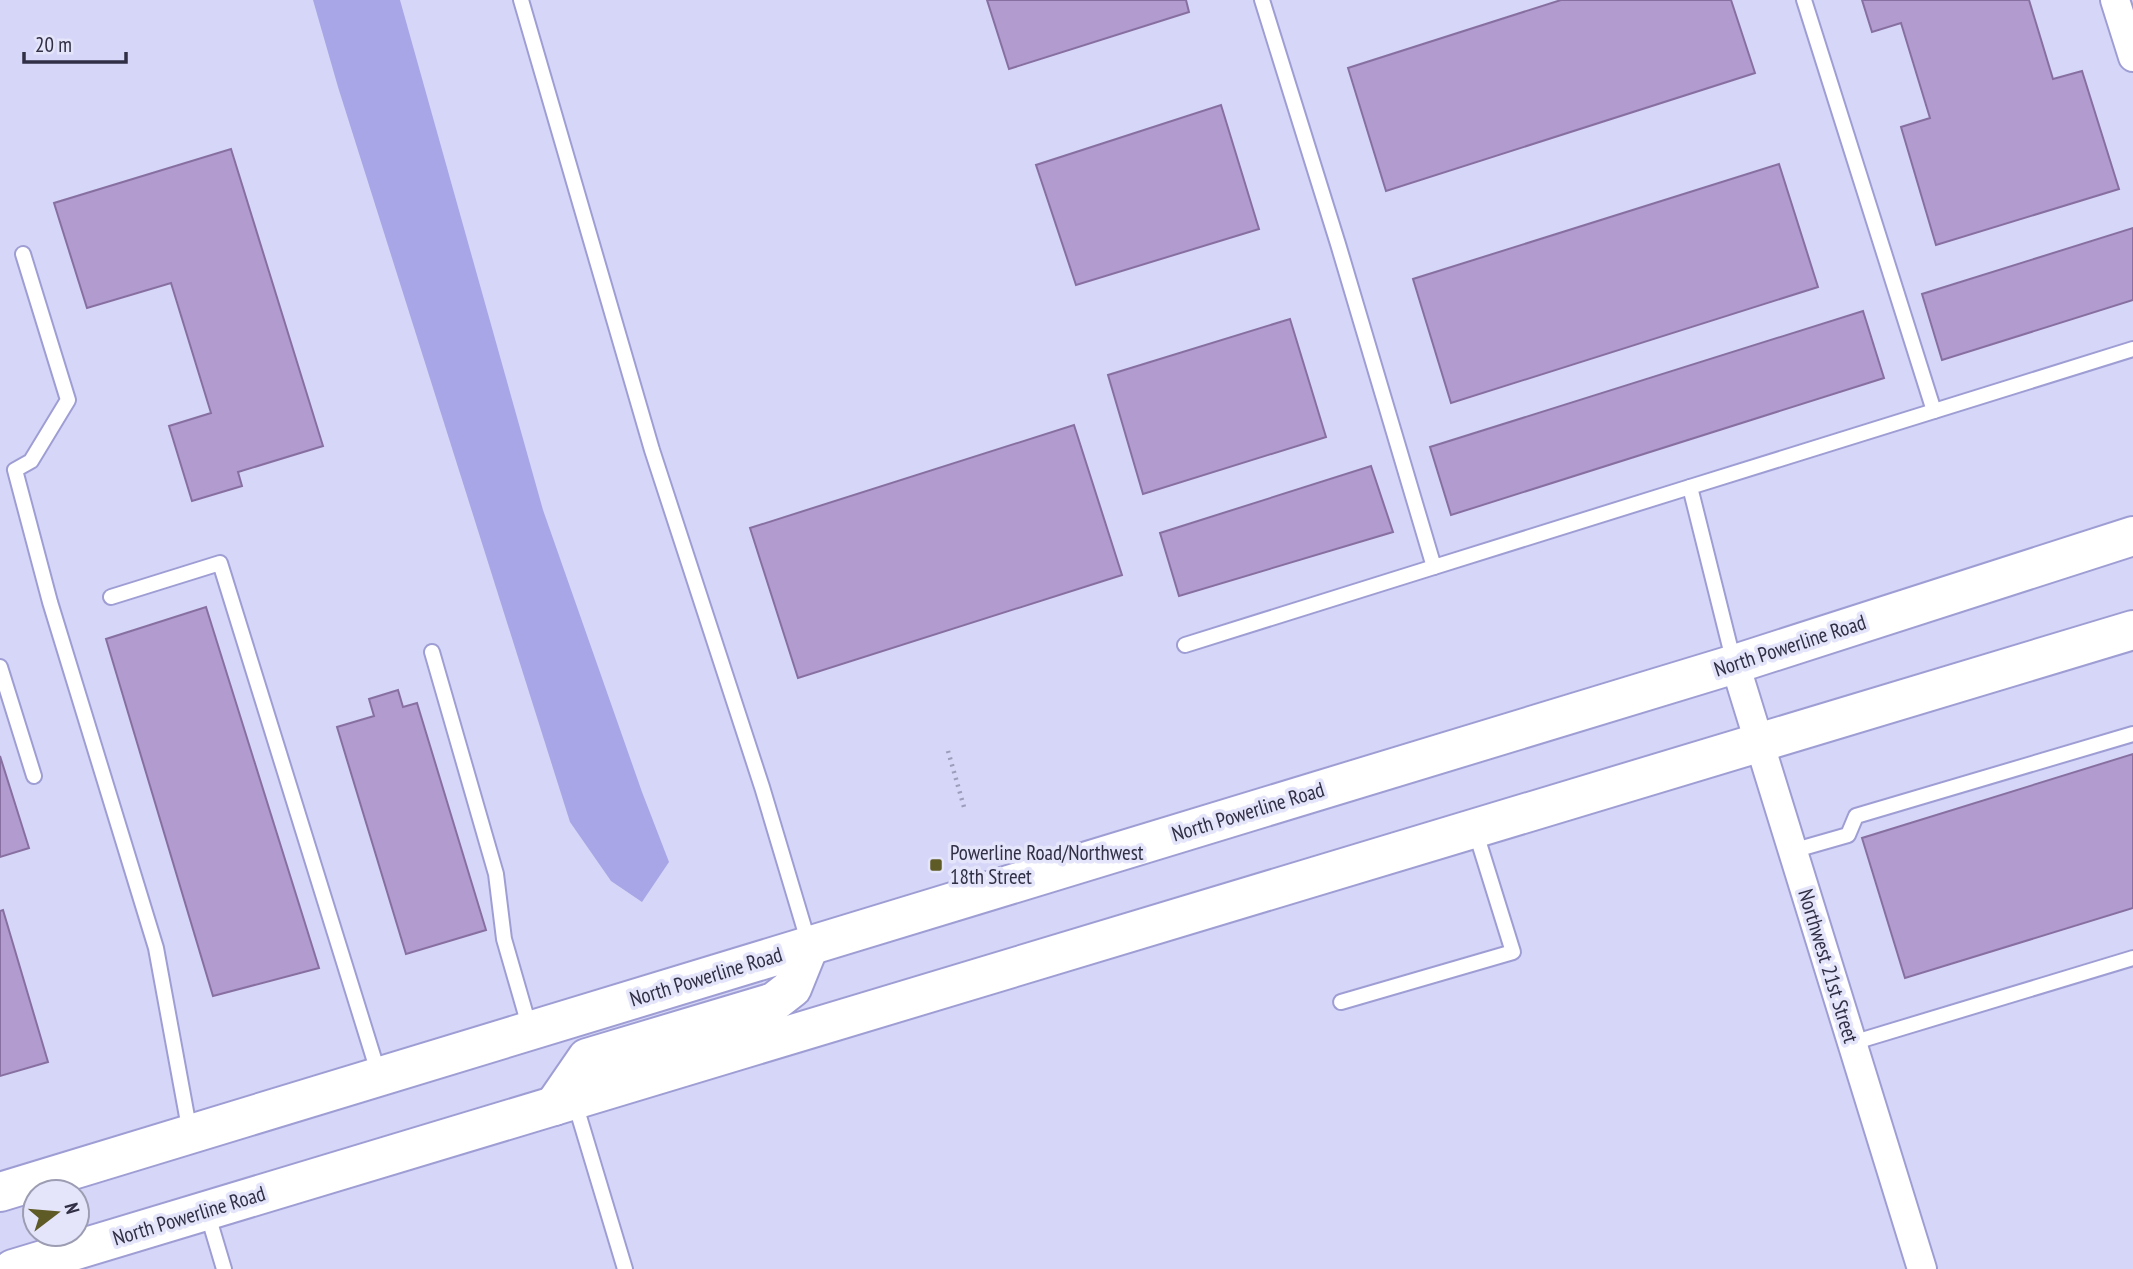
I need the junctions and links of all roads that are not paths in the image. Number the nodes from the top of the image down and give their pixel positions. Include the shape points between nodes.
1 (521, 0) edge
2 (1262, 0) edge
3 (1804, 0) edge
4 (2115, 0) edge
5 (2133, 57) edge
6 (23, 254) dead end
7 (2133, 349) edge
8 (1934, 411) junction
9 (15, 470) junction
10 (0, 475) edge
11 (1690, 487) junction
12 (2133, 536) edge
13 (1434, 566) junction
14 (111, 597) dead end
15 (2133, 630) edge
16 (1185, 645) dead end
17 (432, 652) dead end
18 (1735, 664) junction
19 (0, 667) edge
20 (2133, 734) edge
21 (1759, 743) junction
22 (34, 776) dead end
23 (1475, 829) junction
24 (1792, 850) junction
25 (809, 946) junction
26 (2133, 958) edge
27 (1341, 1002) dead end
28 (531, 1030) junction
29 (1852, 1043) junction
30 (379, 1076) junction
31 (564, 1103) junction
32 (190, 1134) junction
33 (0, 1192) edge
34 (207, 1211) junction
35 (13, 1269) edge
36 (224, 1269) edge
37 (625, 1269) edge
38 (1922, 1269) edge

1 - 25 lane via 652,450
2 - 13 lane
3 - 8 lane
4 - 5 street
6 - 9 lane via 68,400 31,461
7 - 8 lane
8 - 11 lane
9 - 10 lane
9 - 32 lane via 50,602 156,947
11 - 13 lane
11 - 18 lane
12 - 18 main road, North Powerline Road
13 - 16 lane
14 - 30 lane via 220,563
15 - 21 main road, North Powerline Road
17 - 28 lane via 496,874 504,939
18 - 21 street, Northwest 21st Street
18 - 25 main road, North Powerline Road
19 - 22 lane
20 - 24 lane via 1856,817 1848,835
21 - 23 main road, North Powerline Road
21 - 24 street, Northwest 21st Street
23 - 27 lane via 1513,952
23 - 31 main road, North Powerline Road
24 - 29 street, Northwest 21st Street
25 - 28 main road, North Powerline Road
25 - 31 main road via 792,988 774,1002 587,1058
26 - 29 lane
28 - 30 main road, North Powerline Road
29 - 38 street, Northwest 21st Street
30 - 32 main road, North Powerline Road
31 - 34 main road, North Powerline Road
31 - 37 lane
32 - 33 main road, North Powerline Road
34 - 35 main road, North Powerline Road
34 - 36 lane

